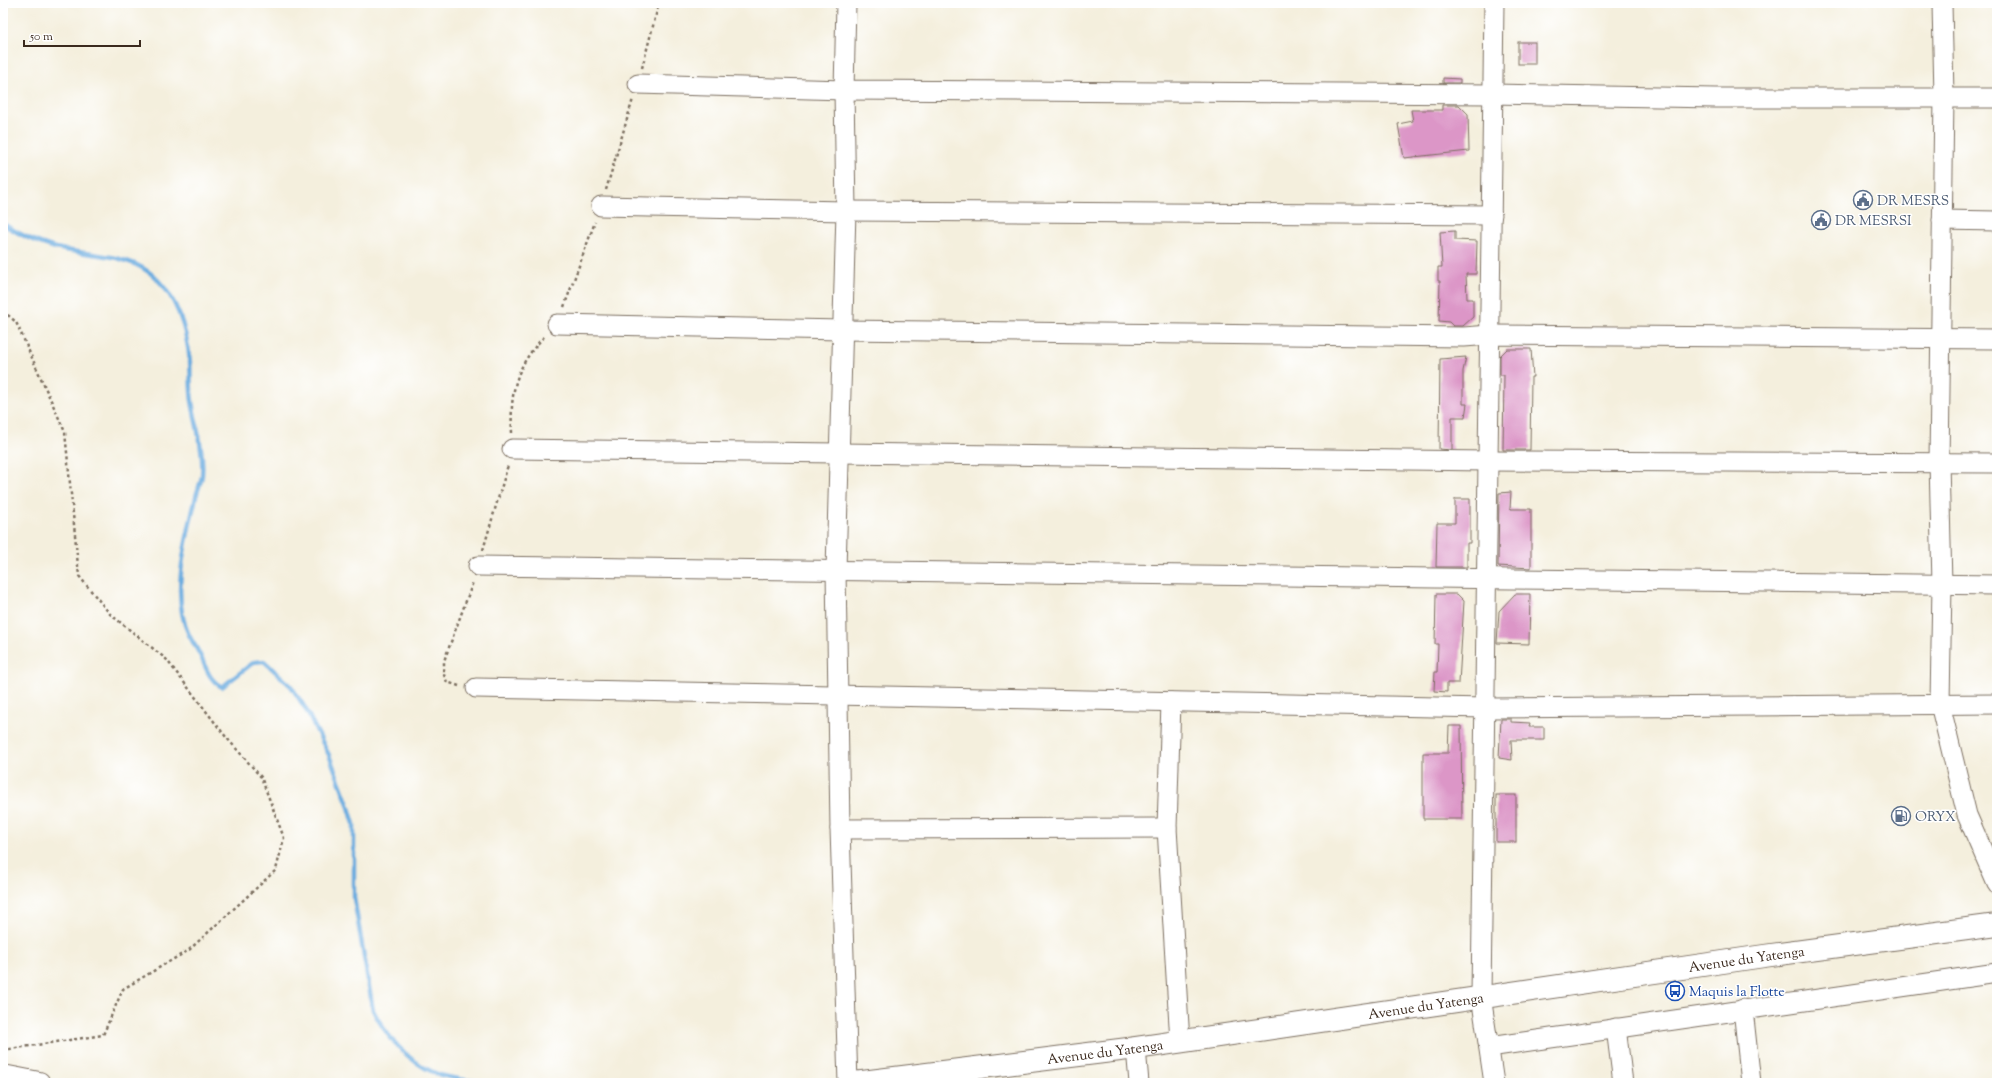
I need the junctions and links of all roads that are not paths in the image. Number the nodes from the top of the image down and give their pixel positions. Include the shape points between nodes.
1 (846, 3) edge
2 (1494, 3) edge
3 (1942, 3) edge
4 (638, 84) road end
5 (844, 90) junction
6 (1493, 94) junction
7 (1944, 97) junction
8 (1997, 98) edge
9 (601, 206) road end
10 (846, 211) junction
11 (1492, 215) junction
12 (1942, 220) junction
13 (1997, 221) edge
14 (557, 324) road end
15 (841, 330) junction
16 (1490, 335) junction
17 (1941, 338) junction
18 (1997, 339) edge
19 (512, 449) road end
20 (838, 453) junction
21 (1488, 461) junction
22 (1939, 462) junction
23 (1997, 463) edge
24 (478, 566) road end
25 (836, 570) junction
26 (1487, 579) junction
27 (1942, 584) junction
28 (1997, 585) edge
29 (476, 688) road end
30 (838, 694) junction
31 (1171, 702) junction
32 (1940, 704) junction
33 (1997, 704) edge
34 (1486, 708) junction
35 (1167, 828) junction
36 (840, 829) junction
37 (1997, 884) edge
38 (1997, 925) edge
39 (1997, 973) edge
40 (1481, 996) junction
41 (1744, 1009) junction
42 (1616, 1028) junction
43 (1180, 1042) junction
44 (1489, 1047) junction
45 (1136, 1048) junction
46 (3, 1076) edge
47 (39, 1083) edge
48 (848, 1083) edge
49 (854, 1083) edge
50 (1139, 1083) edge
51 (1494, 1083) edge
52 (1623, 1083) edge
53 (1751, 1083) edge

1 - 5 street
2 - 6 street
3 - 7 street
4 - 5 street
5 - 6 street
5 - 10 street
6 - 7 street via 1715,98
6 - 11 street
7 - 8 street
7 - 12 street
9 - 10 street
10 - 11 street
10 - 15 street
11 - 16 street
12 - 13 street
12 - 17 street
14 - 15 street
15 - 16 street via 1448,337
15 - 20 street
16 - 17 street
16 - 21 street
17 - 18 street
17 - 22 street
19 - 20 street
20 - 21 street
20 - 25 street
21 - 22 street
21 - 26 street
22 - 23 street
22 - 27 street
24 - 25 street
25 - 26 street
25 - 30 street
26 - 27 street
26 - 34 street
27 - 28 street
27 - 32 street
29 - 30 street
30 - 31 street
30 - 36 street
31 - 34 street
31 - 35 street
32 - 33 street
32 - 34 street
32 - 37 street via 1967,816
34 - 40 street
35 - 36 street
35 - 43 street
36 - 48 street
38 - 40 main road, Avenue du Yatenga
39 - 41 street
40 - 43 main road, Avenue du Yatenga
40 - 44 street
41 - 42 street
41 - 53 street
42 - 44 street
42 - 52 street
43 - 45 main road, Avenue du Yatenga
44 - 51 street
45 - 49 main road, Avenue du Yatenga
45 - 50 street
46 - 47 main road

